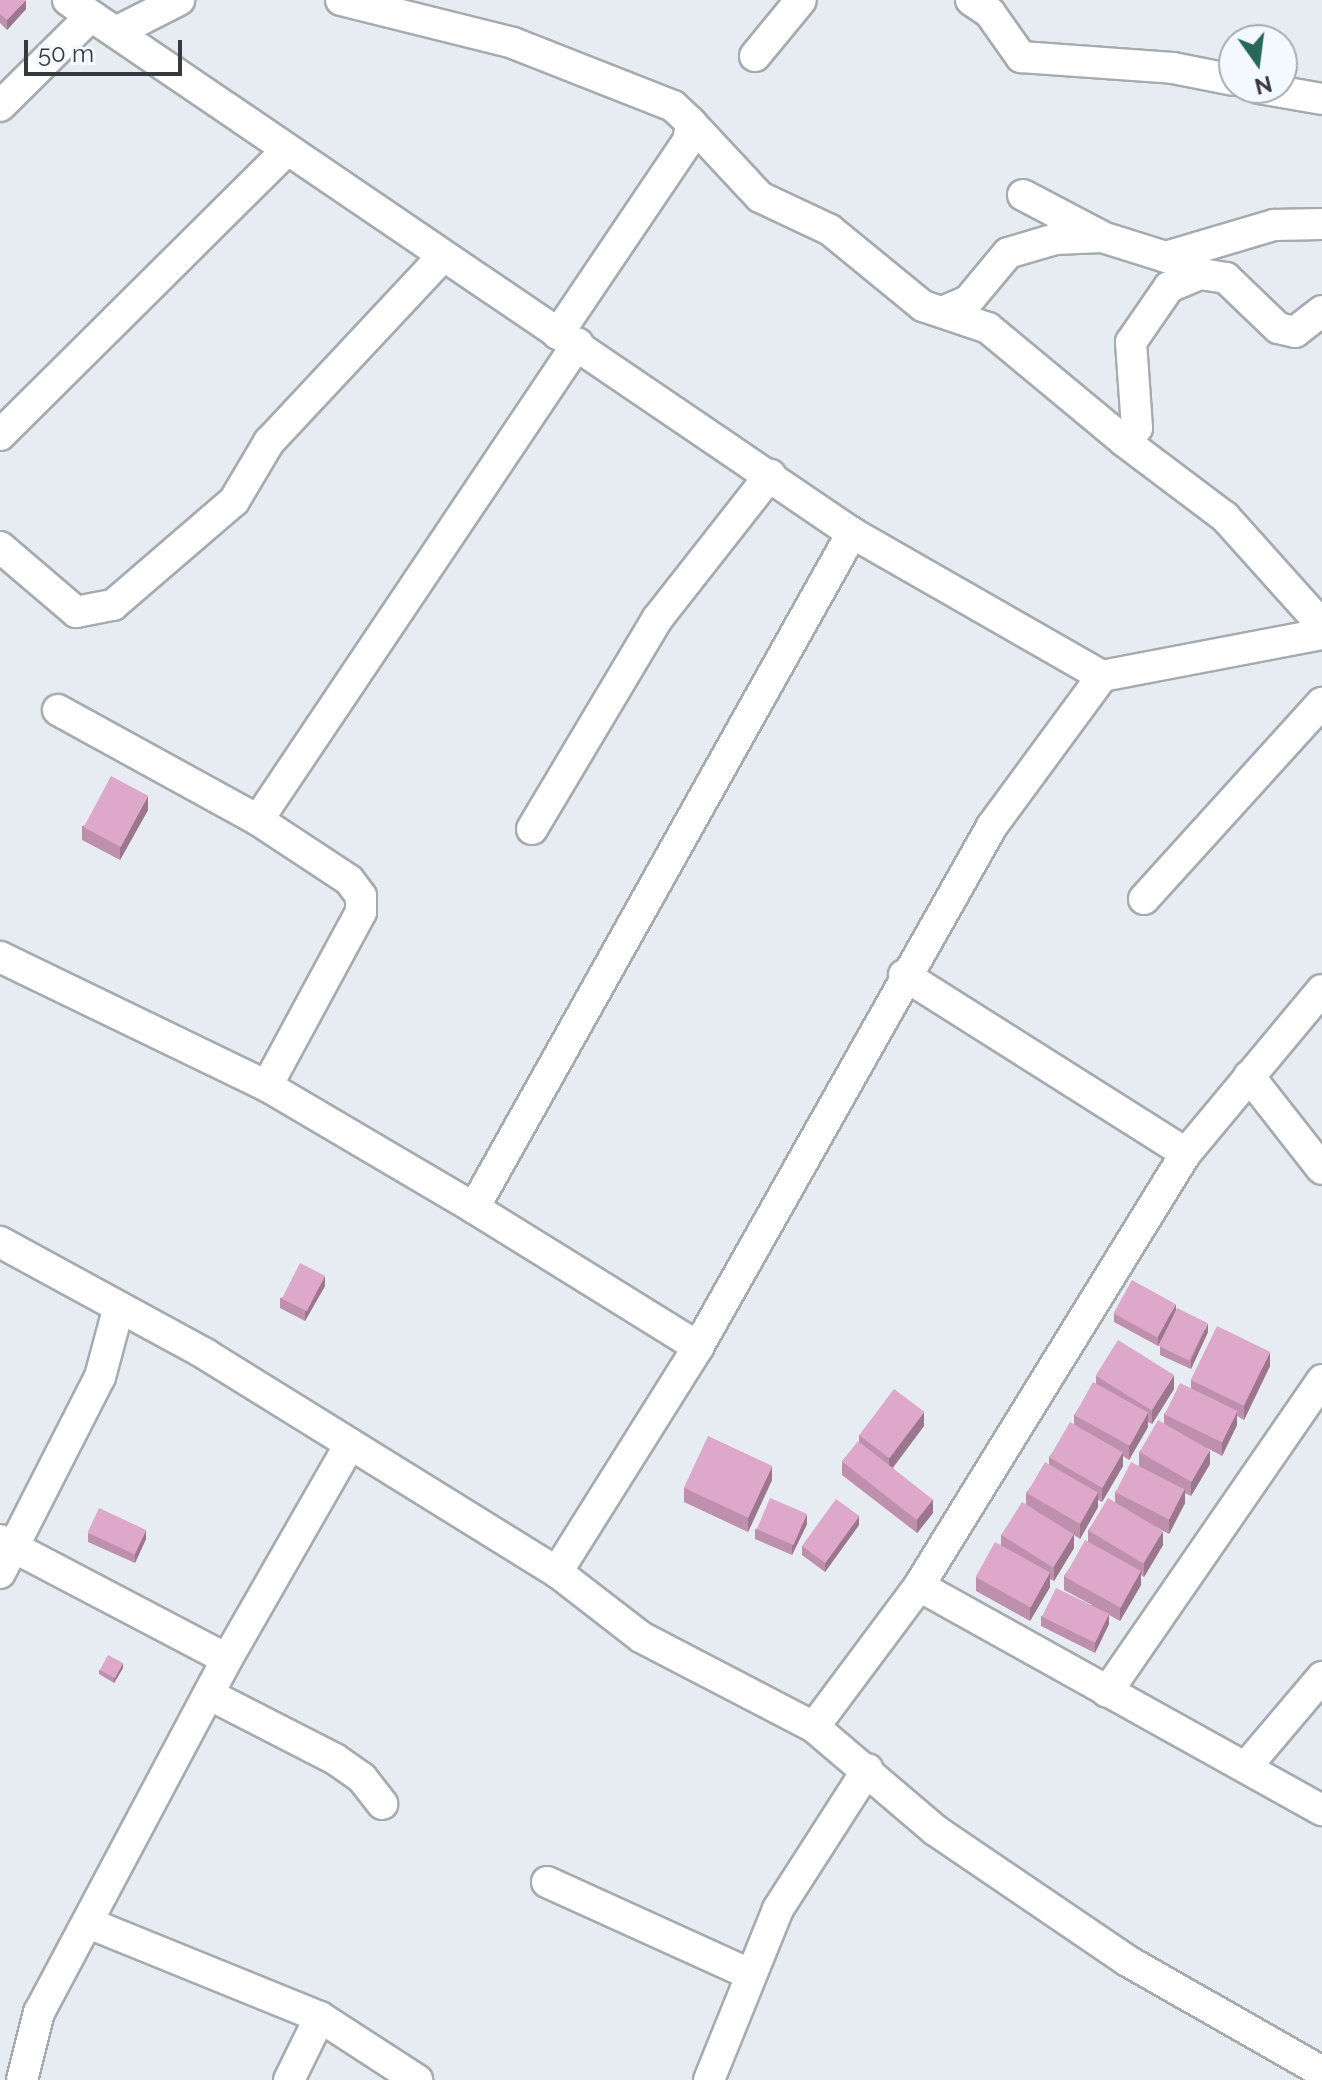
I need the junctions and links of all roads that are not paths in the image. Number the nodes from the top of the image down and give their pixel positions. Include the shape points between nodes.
1 (179, 0) edge
2 (341, 0) edge
3 (801, 0) edge
4 (971, 0) edge
5 (92, 16) edge
6 (755, 56) dead end
7 (1218, 77) edge
8 (1298, 95) edge
9 (1322, 99) edge
10 (0, 106) edge
11 (691, 123) junction
12 (286, 151) junction
13 (1023, 195) dead end
14 (1322, 224) edge
15 (1102, 237) junction
16 (442, 257) junction
17 (1322, 311) edge
18 (942, 312) junction
19 (568, 338) junction
20 (0, 435) edge
21 (1124, 441) junction
22 (770, 475) junction
23 (852, 533) junction
24 (0, 547) edge
25 (1322, 625) edge
26 (1322, 634) edge
27 (1102, 676) junction
28 (1322, 703) edge
29 (58, 710) dead end
30 (258, 820) junction
31 (532, 829) dead end
32 (1144, 899) dead end
33 (1, 955) edge
34 (904, 975) junction
35 (1322, 990) edge
36 (1249, 1076) junction
37 (267, 1086) junction
38 (1186, 1153) junction
39 (1322, 1169) edge
40 (474, 1208) junction
41 (0, 1242) edge
42 (118, 1310) junction
43 (698, 1347) junction
44 (1322, 1380) edge
45 (348, 1448) junction
46 (4, 1554) edge
47 (557, 1572) junction
48 (919, 1586) junction
49 (227, 1659) junction
50 (1322, 1677) edge
51 (1107, 1692) junction
52 (210, 1695) junction
53 (814, 1727) junction
54 (1246, 1767) junction
55 (868, 1769) junction
56 (382, 1804) dead end
57 (1322, 1810) edge
58 (547, 1882) dead end
59 (91, 1924) junction
60 (748, 1973) junction
61 (320, 2017) junction
62 (1322, 2072) edge
63 (22, 2080) edge
64 (289, 2080) edge
65 (417, 2080) edge
66 (709, 2080) edge

1 - 5 street
2 - 11 street via 513,43 673,106
3 - 6 street
4 - 7 street via 990,13 1021,57 1173,68
5 - 10 street
5 - 12 street
8 - 9 street
11 - 18 street via 760,197 830,230 923,306
11 - 19 street via 688,141
12 - 16 street
12 - 20 street
13 - 15 street
14 - 15 street via 1274,225 1166,257
15 - 18 street via 1008,253 968,301
16 - 19 street
16 - 24 street via 269,442 234,501 113,605 76,612
17 - 21 street via 1295,332 1278,328 1226,278 1200,274 1169,287 1131,342 1137,428
18 - 21 street via 988,328
19 - 22 street
19 - 30 street
21 - 25 street via 1225,517
22 - 23 street
22 - 31 street via 658,618
23 - 27 street
23 - 40 street
26 - 27 street
27 - 34 street via 992,826
28 - 32 street
29 - 30 street
30 - 37 street via 349,880 361,896 361,912
33 - 37 street
34 - 38 street
34 - 43 street
35 - 36 street
36 - 38 street
36 - 39 street
37 - 40 street
38 - 48 street
40 - 43 street
41 - 42 street
42 - 45 street via 205,1354
42 - 46 street via 100,1377
43 - 47 street
44 - 51 street
45 - 47 street
45 - 49 street
46 - 49 street
47 - 53 street via 641,1637
48 - 51 street
48 - 53 street
49 - 52 street
50 - 54 street
51 - 54 street
52 - 56 street via 335,1759 362,1778
52 - 59 street
53 - 55 street
54 - 57 street
55 - 60 street via 816,1839
55 - 62 street via 935,1830 1126,1960
58 - 60 street
59 - 61 street
59 - 63 street via 39,2012
60 - 66 street
61 - 64 street
61 - 65 street

